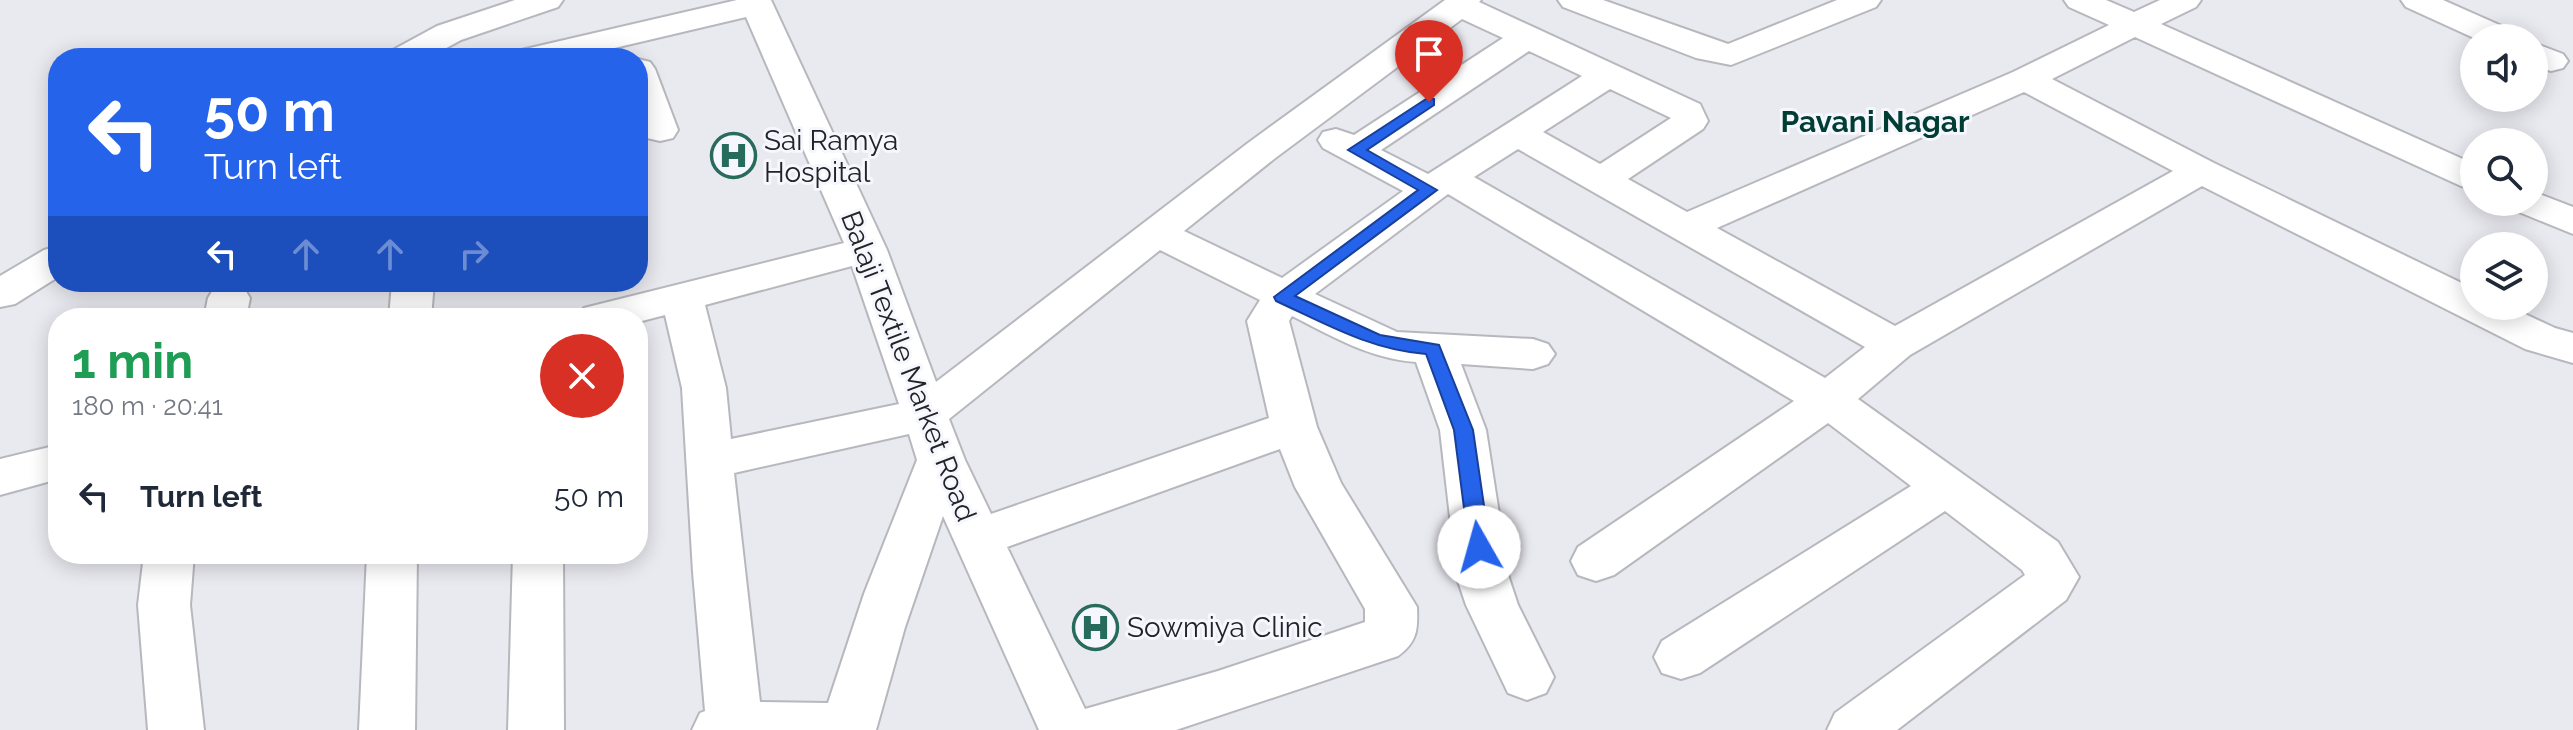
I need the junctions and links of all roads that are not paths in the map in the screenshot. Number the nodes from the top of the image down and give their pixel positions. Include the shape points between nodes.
1 (488, 0) edge
2 (547, 0) edge
3 (1574, 0) edge
4 (1865, 0) edge
5 (2080, 0) edge
6 (2185, 0) edge
7 (2417, 0) edge
8 (756, 3) edge
9 (1462, 3) edge
10 (2470, 24) edge
11 (2135, 26) junction
12 (1527, 37) junction
13 (444, 45) edge
14 (630, 47) edge
15 (398, 48) edge
16 (1609, 74) junction
17 (2025, 79) junction
18 (648, 97) edge
19 (1302, 122) junction
20 (660, 130) dead end
21 (1519, 134) junction
22 (1356, 150) junction
23 (2201, 171) junction
24 (2460, 172) edge
25 (1603, 179) junction
26 (1438, 184) junction
27 (2548, 211) edge
28 (2573, 222) edge
29 (1686, 227) junction
30 (1157, 233) junction
31 (48, 238) edge
32 (867, 250) junction
33 (0, 265) edge
34 (48, 265) edge
35 (0, 294) edge
36 (682, 297) junction
37 (1283, 297) junction
38 (639, 308) edge
39 (1895, 345) junction
40 (2573, 348) edge
41 (1433, 349) junction
42 (1533, 354) dead end
43 (1828, 400) junction
44 (1294, 427) junction
45 (933, 438) junction
46 (710, 461) junction
47 (48, 465) edge
48 (0, 477) edge
49 (1947, 486) junction
50 (977, 538) junction
51 (1596, 561) dead end
52 (168, 564) edge
53 (392, 564) edge
54 (538, 564) edge
55 (1681, 657) dead end
56 (1527, 677) dead end
57 (728, 729) edge
58 (824, 729) edge
59 (176, 730) edge
60 (387, 730) edge
61 (536, 730) edge
62 (1067, 730) edge
63 (1094, 730) edge
64 (1855, 730) edge

1 - 15 street via 424,25
2 - 13 street
3 - 4 street via 1731,55
5 - 11 street
6 - 11 street
7 - 10 street
8 - 14 street
8 - 32 street, Balaji Textile Market Road
9 - 12 street
9 - 19 street
11 - 17 street
11 - 24 street
12 - 16 street
12 - 22 street
16 - 21 street
16 - 25 street via 1691,116
17 - 23 street
17 - 29 street
18 - 20 street
19 - 22 street
19 - 30 street
21 - 25 street
21 - 26 street
22 - 26 street
23 - 39 street
23 - 40 street via 2540,339
25 - 29 street
26 - 37 street
26 - 43 street
27 - 28 street
29 - 39 street
30 - 37 street
30 - 45 street
31 - 33 street
32 - 36 street
32 - 45 street, Balaji Textile Market Road
34 - 35 street
36 - 38 street
36 - 46 street via 704,388
37 - 41 street via 1373,339
37 - 44 street via 1268,321
39 - 43 street
41 - 42 street
41 - 56 street via 1463,430 1483,578
43 - 49 street
43 - 51 street
44 - 50 street
44 - 63 street via 1319,487 1391,607 1392,631 1364,646
45 - 46 street
45 - 50 street, Balaji Textile Market Road
45 - 58 street via 866,660
46 - 57 street
47 - 48 street
49 - 55 street
49 - 64 street via 2040,556 2054,577
50 - 62 street, Balaji Textile Market Road
52 - 59 street via 164,605
53 - 60 street
54 - 61 street
57 - 58 street

